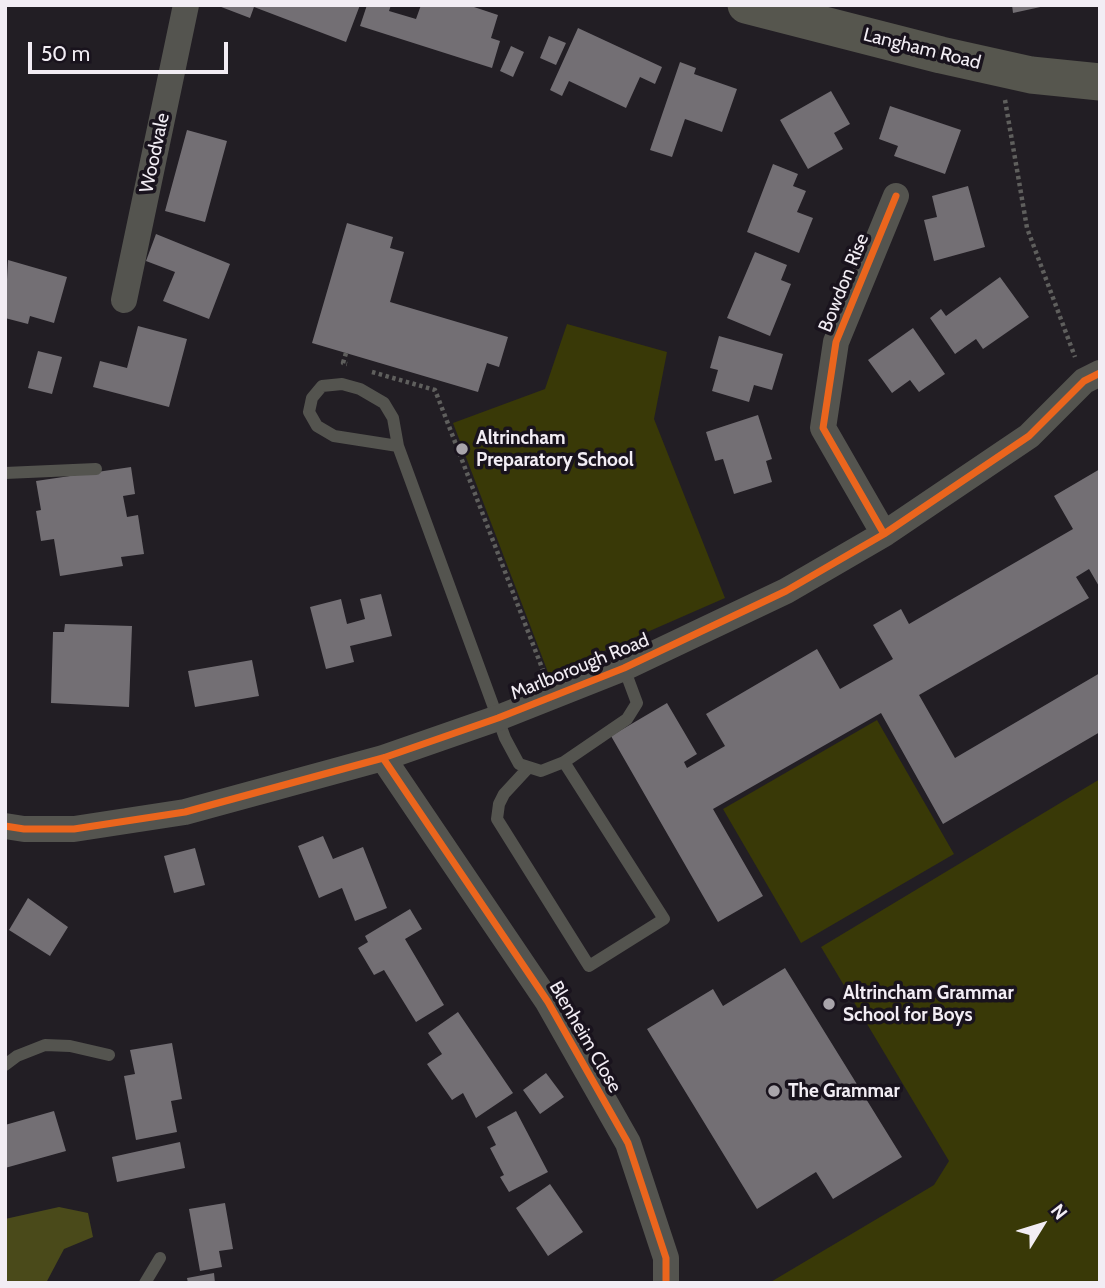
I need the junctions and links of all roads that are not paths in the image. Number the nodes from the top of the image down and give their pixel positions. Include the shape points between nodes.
1 (186, 5) edge
2 (746, 5) edge
3 (808, 13) edge
4 (1100, 82) edge
5 (896, 197) dead end
6 (124, 300) dead end
7 (1092, 377) edge
8 (398, 446) junction
9 (96, 469) dead end
10 (5, 473) edge
11 (884, 534) junction
12 (624, 668) junction
13 (498, 718) junction
14 (383, 758) junction
15 (564, 762) junction
16 (529, 767) junction
17 (5, 826) edge
18 (108, 1055) dead end
19 (5, 1065) edge
20 (160, 1258) dead end
21 (145, 1283) edge
22 (666, 1283) edge

1 - 6 street, Woodvale
2 - 3 main road, Langham Road
3 - 4 main road, Langham Road via 1000,68
5 - 11 street, Bowdon Rise via 836,342 823,428
7 - 11 street, Marlborough Road via 1029,436
8 - 8 lane via 325,431 309,412 312,398 322,386 342,384 360,389 384,403 393,418
8 - 13 lane
9 - 10 lane
11 - 12 street, Marlborough Road via 786,591
12 - 13 street, Marlborough Road
12 - 15 lane via 637,703 627,719
13 - 14 street, Marlborough Road
13 - 16 lane via 519,764
14 - 17 street, Marlborough Road via 185,812 74,829
14 - 22 street, Blenheim Close via 548,1002 628,1143 666,1258
15 - 16 lane via 541,771
15 - 16 lane via 664,919 589,965 497,819 505,794
18 - 19 lane via 45,1045
20 - 21 lane

